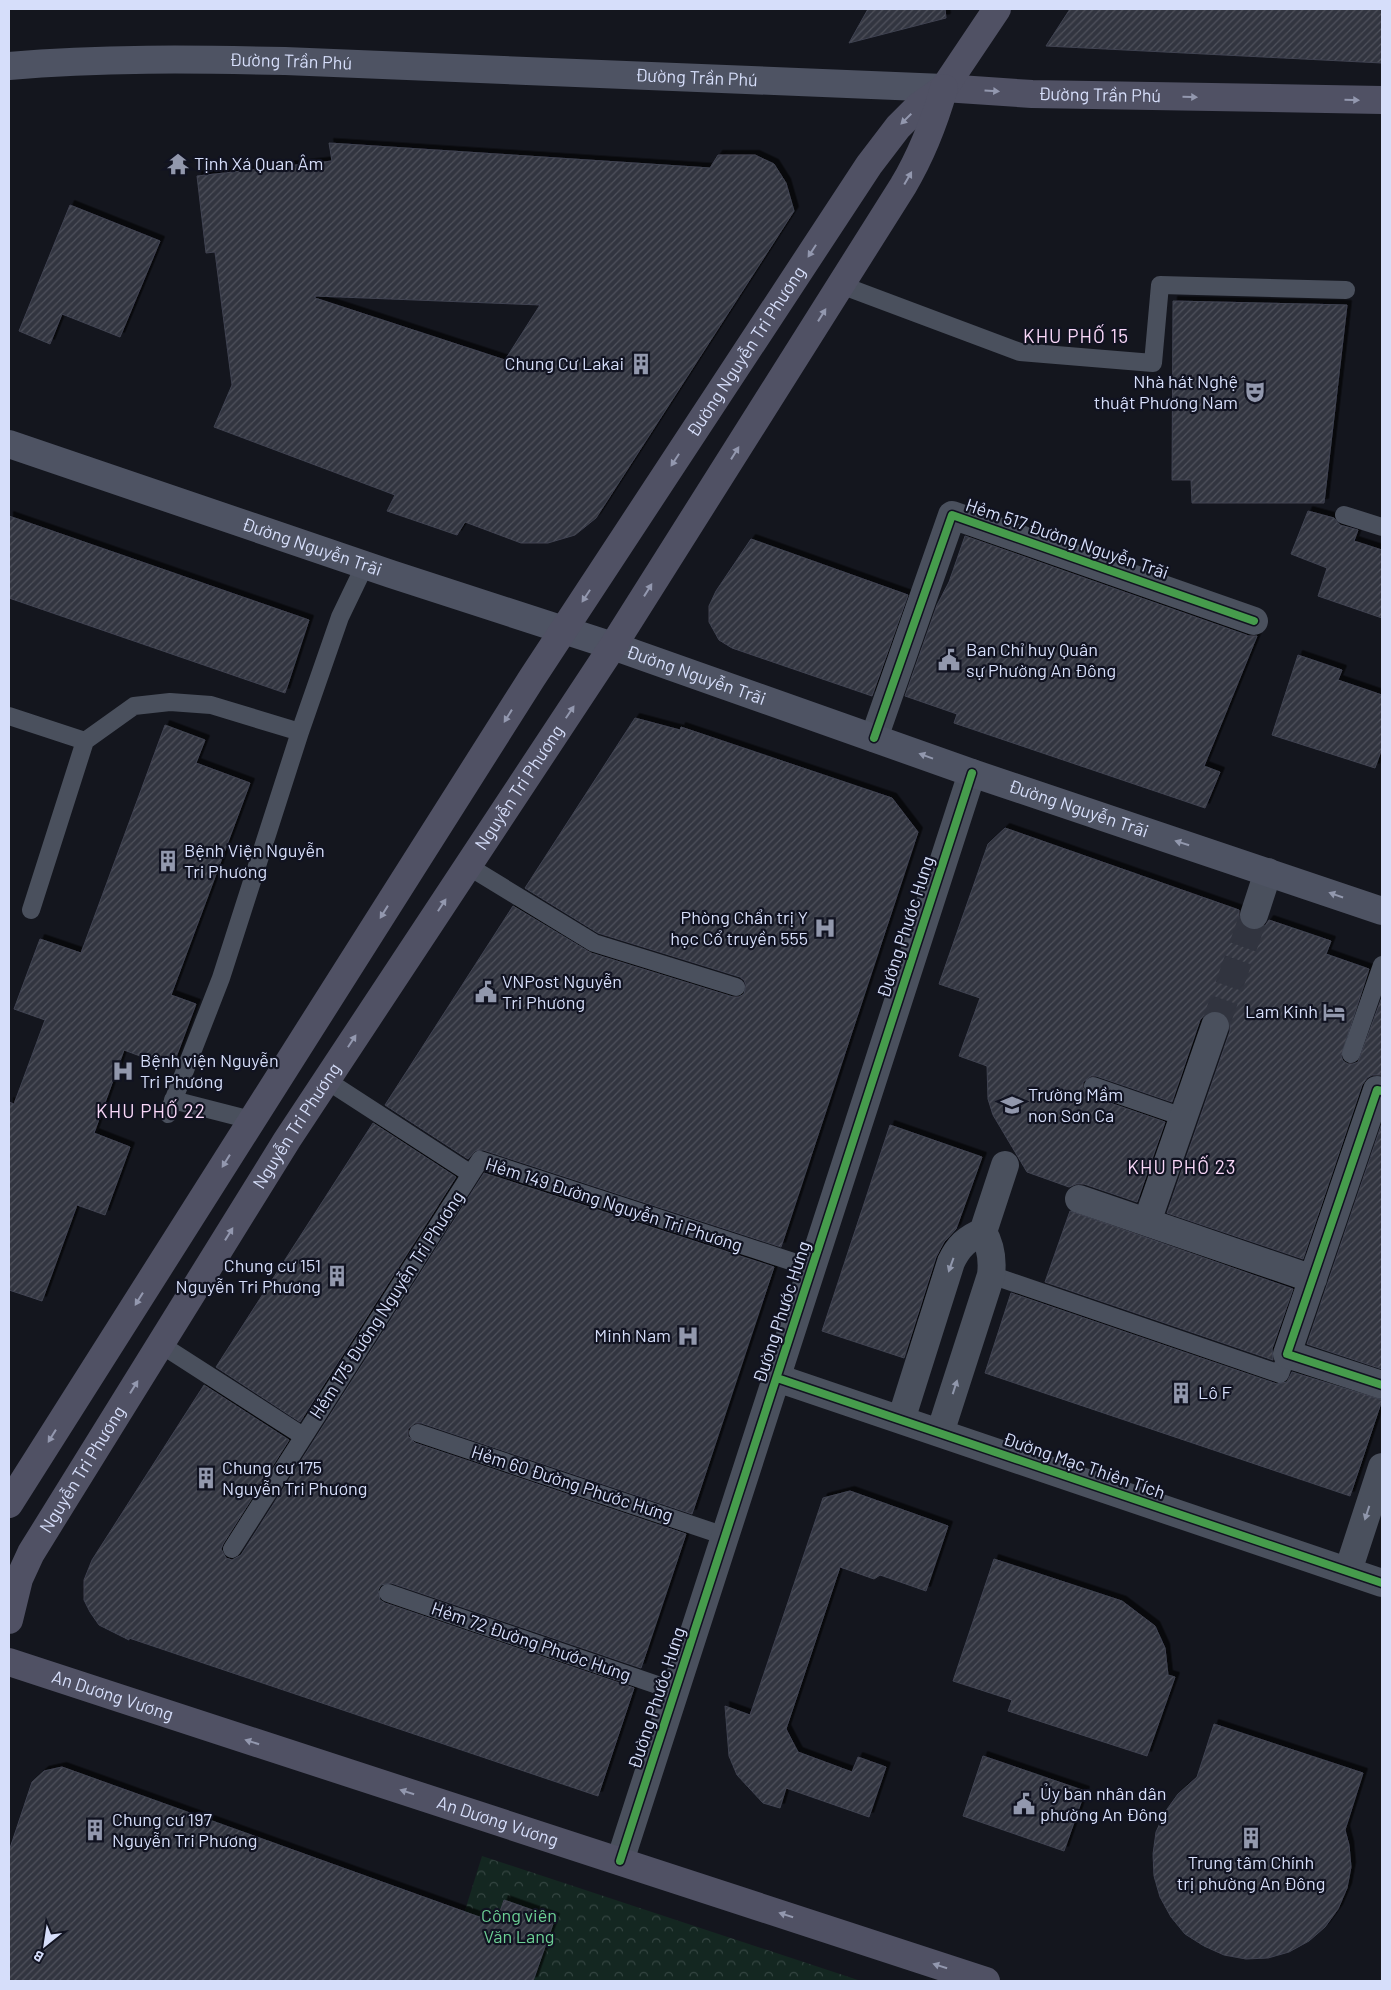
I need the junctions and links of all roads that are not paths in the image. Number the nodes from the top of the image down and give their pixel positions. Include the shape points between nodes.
1 (998, 9) edge
2 (9, 66) edge
3 (944, 88) junction
4 (1382, 100) edge
5 (841, 285) junction
6 (1346, 290) dead end
7 (9, 444) edge
8 (1344, 515) dead end
9 (1382, 527) edge
10 (365, 565) junction
11 (1254, 621) dead end
12 (563, 631) junction
13 (613, 646) junction
14 (9, 716) edge
15 (300, 732) junction
16 (874, 738) junction
17 (85, 741) junction
18 (972, 773) junction
19 (468, 866) junction
20 (1268, 872) junction
21 (31, 910) dead end
22 (1382, 911) edge
23 (1254, 915) tunnel mouth
24 (1382, 965) edge
25 (736, 987) dead end
26 (1215, 1026) tunnel mouth
27 (1352, 1054) dead end
28 (326, 1080) junction
29 (1093, 1086) dead end
30 (1382, 1091) edge
31 (1183, 1116) junction
32 (251, 1120) junction
33 (287, 1140) junction
34 (1005, 1165) dead end
35 (471, 1174) junction
36 (1079, 1199) dead end
37 (1147, 1222) junction
38 (983, 1232) junction
39 (812, 1268) junction
40 (991, 1275) junction
41 (1313, 1279) junction
42 (160, 1344) junction
43 (1287, 1354) junction
44 (777, 1378) junction
45 (1382, 1385) edge
46 (901, 1420) junction
47 (940, 1433) junction
48 (418, 1434) dead end
49 (303, 1436) junction
50 (1382, 1467) edge
51 (9, 1504) edge
52 (725, 1536) junction
53 (232, 1548) dead end
54 (1348, 1571) junction
55 (1382, 1583) edge
56 (388, 1593) dead end
57 (9, 1620) edge
58 (9, 1662) edge
59 (675, 1691) junction
60 (620, 1861) junction
61 (986, 1981) edge

1 - 3 main road, Đường Nguyễn Tri Phương
2 - 3 main road, Đường Trần Phú via 141,60 286,61
3 -> 4 main road, Đường Trần Phú via 1032,94
5 -> 3 main road, Đường Nguyễn Tri Phương via 925,147
3 -> 12 main road, Đường Nguyễn Tri Phương via 898,127 869,165
5 - 6 lane via 1020,352 1153,363 1160,285
13 -> 5 main road, Đường Nguyễn Tri Phương
7 - 10 main road, Đường Nguyễn Trãi
8 - 9 lane
10 - 12 main road, Đường Nguyễn Trãi
10 - 15 lane via 340,617
11 - 16 street, Hẻm 517 Đường Nguyễn Trãi via 952,515
12 - 13 main road, Đường Nguyễn Trãi
12 -> 32 main road
13 - 16 main road, Đường Nguyễn Trãi
19 -> 13 main road, Nguyễn Tri Phương
14 - 17 lane
15 - 17 lane via 211,705 170,702 134,706
15 - 32 lane via 221,978 171,1107
18 -> 16 main road, Đường Nguyễn Trãi
17 - 21 lane
20 -> 18 main road, Đường Nguyễn Trãi
18 - 39 street, Đường Phước Hưng
19 - 25 lane via 594,943
28 -> 19 main road, Nguyễn Tri Phương
22 -> 20 main road, Đường Nguyễn Trãi
20 - 23 street
24 - 27 lane
26 - 31 street
28 - 33 main road, Nguyễn Tri Phương
28 - 35 lane, Hẻm 149 Đường Nguyễn Tri Phương
29 - 31 lane
30 - 41 street via 1377,1090
31 - 37 street
32 - 33 main road
32 -> 51 main road
42 -> 33 main road, Nguyễn Tri Phương
34 - 38 street
35 - 39 lane, Hẻm 149 Đường Nguyễn Tri Phương via 480,1160
35 - 49 lane, Hẻm 175 Đường Nguyễn Tri Phương
36 - 37 street
37 - 41 street
38 - 40 street via 991,1251
38 -> 46 street via 963,1242 951,1262
39 - 44 street, Đường Phước Hưng
40 - 43 lane via 1280,1374
47 -> 40 street
41 - 43 street
42 - 49 lane, Hẻm 175 Đường Nguyễn Tri Phương
57 -> 42 main road, Nguyễn Tri Phương via 24,1565
43 - 45 street
44 - 46 street, Đường Mạc Thiên Tích
44 - 52 street, Đường Phước Hưng
46 - 47 street, Đường Mạc Thiên Tích
47 - 54 street, Đường Mạc Thiên Tích
48 - 52 lane, Hẻm 60 Đường Phước Hưng
49 - 53 lane, Hẻm 175 Đường Nguyễn Tri Phương
50 -> 54 street
52 - 59 street, Đường Phước Hưng
54 - 55 street, Đường Mạc Thiên Tích
56 - 59 lane, Hẻm 72 Đường Phước Hưng
60 -> 58 main road, An Dương Vương
59 - 60 street, Đường Phước Hưng
61 -> 60 main road, An Dương Vương

